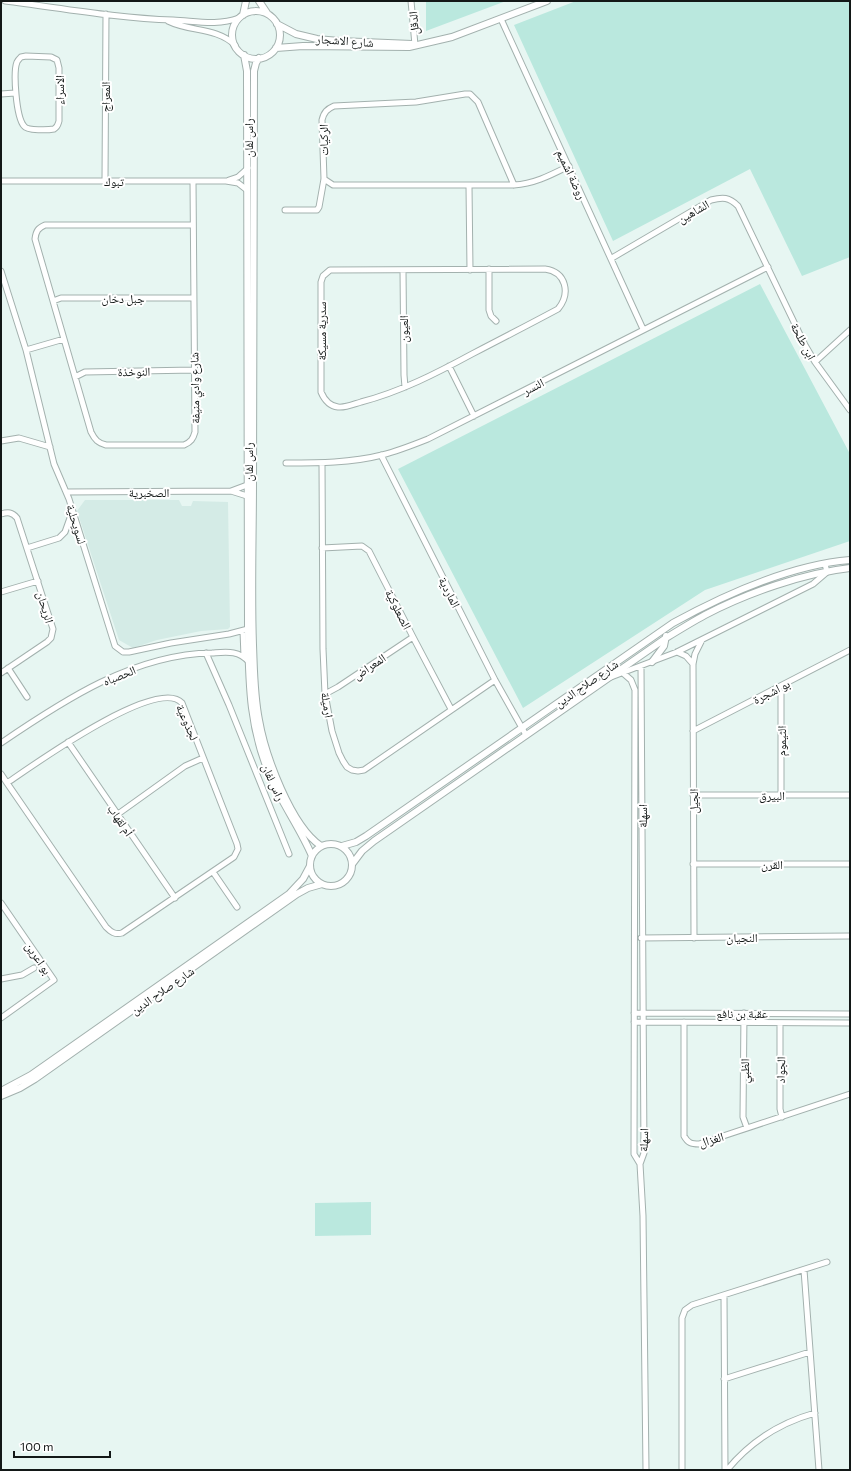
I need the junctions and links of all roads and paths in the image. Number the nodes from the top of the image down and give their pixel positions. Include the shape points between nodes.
1 (5, 1) edge
2 (246, 1) edge
3 (259, 1) edge
4 (411, 1) edge
5 (547, 1) edge
6 (106, 14) junction
7 (268, 14) junction
8 (241, 17) junction
9 (501, 19) junction
10 (165, 20) junction
11 (277, 24) junction
12 (235, 45) junction
13 (415, 45) junction
14 (276, 48) junction
15 (244, 55) junction
16 (259, 58) junction
17 (15, 93) junction
18 (1, 94) edge
19 (569, 166) junction
20 (248, 168) junction
21 (324, 179) junction
22 (105, 180) junction
23 (193, 181) junction
24 (226, 181) junction
25 (1, 182) edge
26 (514, 185) junction
27 (469, 186) junction
28 (248, 190) junction
29 (285, 210) dead end
30 (193, 225) junction
31 (612, 258) junction
32 (768, 267) junction
33 (489, 269) junction
34 (403, 270) junction
35 (470, 270) junction
36 (1, 271) edge
37 (193, 298) junction
38 (53, 300) junction
39 (496, 320) dead end
40 (643, 329) junction
41 (850, 330) edge
42 (64, 339) junction
43 (26, 350) junction
44 (815, 362) junction
45 (449, 366) junction
46 (194, 370) junction
47 (75, 377) junction
48 (405, 387) junction
49 (850, 410) edge
50 (474, 416) junction
51 (1, 441) edge
52 (50, 447) junction
53 (381, 455) junction
54 (286, 463) dead end
55 (322, 463) junction
56 (247, 485) junction
57 (231, 491) junction
58 (66, 492) junction
59 (247, 496) junction
60 (1, 514) edge
61 (74, 516) junction
62 (27, 548) junction
63 (322, 548) junction
64 (850, 560) edge
65 (825, 564) junction
66 (850, 568) edge
67 (827, 572) junction
68 (38, 581) junction
69 (1, 592) edge
70 (245, 630) junction
71 (659, 632) junction
72 (413, 637) junction
73 (666, 638) junction
74 (702, 640) junction
75 (850, 650) edge
76 (677, 652) junction
77 (206, 653) junction
78 (244, 657) junction
79 (249, 662) junction
80 (652, 662) junction
81 (693, 664) junction
82 (641, 666) junction
83 (8, 668) junction
84 (1, 672) edge
85 (623, 673) junction
86 (608, 678) junction
87 (495, 680) junction
88 (778, 688) junction
89 (325, 694) junction
90 (27, 697) dead end
91 (451, 709) junction
92 (521, 728) junction
93 (693, 731) junction
94 (526, 735) junction
95 (68, 742) junction
96 (1, 743) edge
97 (204, 758) junction
98 (1, 774) edge
99 (7, 783) junction
100 (693, 795) junction
101 (781, 795) junction
102 (850, 796) edge
103 (118, 814) junction
104 (321, 846) junction
105 (342, 846) junction
106 (290, 854) dead end
107 (312, 856) junction
108 (353, 863) junction
109 (693, 864) junction
110 (850, 864) edge
111 (310, 866) junction
112 (213, 872) junction
113 (322, 884) junction
114 (175, 898) junction
115 (1, 903) edge
116 (237, 907) dead end
117 (850, 936) edge
118 (635, 938) junction
119 (643, 938) junction
120 (694, 938) junction
121 (42, 962) junction
122 (1, 979) edge
123 (634, 1013) junction
124 (642, 1013) junction
125 (744, 1013) junction
126 (850, 1014) edge
127 (1, 1018) edge
128 (634, 1022) junction
129 (684, 1022) junction
130 (745, 1022) junction
131 (642, 1023) junction
132 (780, 1023) junction
133 (850, 1023) edge
134 (1, 1094) edge
135 (850, 1094) edge
136 (782, 1117) junction
137 (747, 1128) junction
138 (640, 1164) junction
139 (827, 1262) dead end
140 (804, 1270) junction
141 (724, 1295) junction
142 (810, 1352) junction
143 (724, 1379) junction
144 (815, 1414) junction
145 (646, 1470) edge
146 (682, 1470) edge
147 (726, 1470) edge
148 (819, 1470) edge

1 - 6 street
2 - 8 street
3 - 7 street
4 - 13 street, الدقل
5 - 9 street, شارع الاشجار
6 - 10 street
6 - 22 street, المعراج
7 - 8 street via 252,11
7 - 11 street
8 - 10 street via 209,23
8 - 12 street via 233,31
9 - 13 street, شارع الاشجار via 452,38
9 - 19 street, روضة اشميم
10 - 12 street via 185,28 217,33
11 - 13 street, شارع الاشجار via 296,34 311,38
11 - 14 street via 280,39
12 - 15 street
13 - 14 street, شارع الاشجار via 400,48
14 - 16 street via 270,54
15 - 16 street
15 - 20 street, راس لفان via 248,71
16 - 104 street, راس لفان via 254,78 252,568 255,689 259,721 275,776 304,831
17 - 17 street, الاسراء via 17,62 21,56 52,57 58,60 57,127 28,130 24,126
17 - 18 street
19 - 26 street via 538,181
19 - 31 street, روضة اشميم
20 - 24 street, تبوك via 238,177
20 - 28 street, راس لفان
21 - 26 street, الركيات via 322,120 328,109 334,106 416,102 470,94 478,102
21 - 27 street via 340,185
21 - 29 street via 317,210
22 - 23 street, تبوك
22 - 25 street, تبوك
23 - 24 street, تبوك
23 - 30 street, شارع وادي منيفة
24 - 28 street, تبوك via 238,183
26 - 27 street
27 - 35 street
28 - 56 street, راس لفان
30 - 37 street, شارع وادي منيفة
30 - 38 street, شارع وادي منيفة via 45,225 36,233 35,238
31 - 32 street, الشاهين via 711,200 726,197 738,206
31 - 40 street, روضة اشميم
32 - 40 street, النسر
32 - 44 street, ابن طلحة
33 - 35 street, سدرية مسيكة
33 - 39 street via 489,310
33 - 45 street, سدرية مسيكة via 552,270 564,283 564,302 558,308
34 - 35 street, سدرية مسيكة
34 - 48 street, العيون
34 - 48 street, سدرية مسيكة via 330,270 323,276 320,392 327,402 338,408 371,400
36 - 43 street, لسويحلية
37 - 38 street, جبل دخان
37 - 46 street, شارع وادي منيفة
38 - 42 street, شارع وادي منيفة
40 - 50 street, النسر
41 - 44 street
42 - 43 street
42 - 47 street, شارع وادي منيفة
43 - 52 street, لسويحلية
44 - 49 street, ابن طلحة
45 - 48 street, سدرية مسيكة
45 - 50 street
46 - 47 street, النوخذة via 85,372
46 - 47 street, شارع وادي منيفة via 195,432 194,437 184,446 106,445 95,440
50 - 53 street, النسر via 428,439
51 - 52 street via 19,438
52 - 58 street, لسويحلية
53 - 55 street, النسر
53 - 87 street, الماردية
54 - 55 street, النسر
55 - 63 street, ارميلة
56 - 57 street, الصخبرية
56 - 59 street, راس لفان
57 - 58 street, الصخبرية
57 - 59 street, الصخبرية
58 - 61 street, لسويحلية
59 - 70 street, راس لفان
60 - 62 street, الريحان via 14,514
61 - 62 street via 70,518 65,532 59,538
61 - 70 street, لسويحلية via 115,646 120,650 126,652
62 - 68 street, الريحان
63 - 72 street, الصعلوكية via 362,546 369,551
63 - 89 street, ارميلة
64 - 65 street, شارع صلاح الدين
65 - 67 street
65 - 71 street, شارع صلاح الدين via 795,571 745,589 686,616
66 - 67 street, شارع صلاح الدين
67 - 73 street, شارع صلاح الدين via 754,594 710,612
67 - 74 street, شارع صلاح الدين via 813,584
68 - 69 street
68 - 83 street, الريحان via 52,629 51,638
70 - 78 street
70 - 79 street, راس لفان
71 - 73 street
71 - 92 street, شارع صلاح الدين
72 - 89 street, المعراض
72 - 91 street, الصعلوكية
73 - 80 street via 664,646
73 - 86 street, شارع صلاح الدين
74 - 76 street, شارع صلاح الدين
74 - 81 street, الجيل
75 - 88 street, بو اشجرة
76 - 80 street, شارع صلاح الدين
76 - 81 street via 686,656
77 - 78 street, الحصباه via 235,652
77 - 96 street, الحصباه via 165,660 114,677 72,697
77 - 106 street, راس لفان
78 - 79 street
79 - 107 street, راس لفان via 250,702 258,743 288,813
80 - 82 street, شارع صلاح الدين
81 - 93 street, الجيل
82 - 85 street, شارع صلاح الدين
82 - 119 street, اسهلة
83 - 84 street, الريحان
83 - 90 street
85 - 86 street, شارع صلاح الدين
85 - 118 street, اسهلة via 631,680 635,690
86 - 94 street, شارع صلاح الدين
87 - 91 street, ارميلة
87 - 92 street, الماردية
88 - 93 street, بو اشجرة
88 - 101 street, الثيموم via 781,693
89 - 91 street, ارميلة via 339,753 347,767 358,771 364,770
92 - 94 street, الماردية
92 - 105 street, شارع صلاح الدين via 366,836
93 - 100 street, الجيل
94 - 108 street, شارع صلاح الدين via 374,841
95 - 97 street, لجذوعية via 130,709 167,697 182,703
95 - 99 street, لجذوعية
95 - 103 street, أم لقهاب
97 - 103 street via 185,766
97 - 112 street, لجذوعية via 238,849 234,857
98 - 99 street, لجذوعية
99 - 114 street, لجذوعية via 110,932 122,933
100 - 101 street, البيرق
100 - 109 street, الجيل
101 - 102 street, البيرق
103 - 114 street, أم لقهاب
104 - 105 street
104 - 107 street
105 - 108 street via 350,853
107 - 111 street
108 - 113 street via 352,873 345,882 334,886
109 - 110 street, القرن
109 - 120 street, الجيل
111 - 113 street via 313,877
111 - 134 street, شارع صلاح الدين via 303,879 289,894
112 - 114 street, لجذوعية
112 - 116 street
113 - 134 street, شارع صلاح الدين via 297,894 35,1079 20,1088
115 - 121 street, بو اعرين
117 - 120 street, النجيان
118 - 119 street, النجيان
118 - 123 street, اسهلة
119 - 120 street, النجيان
119 - 124 street, اسهلة
121 - 122 street via 22,975
121 - 127 street, بو اعرين via 54,980
123 - 124 street, عقبة بن نافع
123 - 128 street, اسهلة
124 - 125 street, عقبة بن نافع
124 - 131 street, اسهلة
125 - 126 street, عقبة بن نافع
125 - 130 street, الظبي
128 - 131 street, عقبة بن نافع
128 - 138 street, اسهلة via 634,1154
129 - 130 street, عقبة بن نافع
129 - 131 street, عقبة بن نافع
129 - 137 street, الغزال via 684,1136 691,1144 699,1144
130 - 132 street, عقبة بن نافع
130 - 137 street, الظبي via 743,1117
131 - 138 street, اسهلة via 644,1153
132 - 133 street, عقبة بن نافع
132 - 136 street, الجواد
135 - 136 street, الغزال
136 - 137 street, الغزال
138 - 145 street
139 - 140 street
140 - 141 street
140 - 142 street
141 - 143 street
141 - 146 street via 692,1305 685,1310 682,1318
142 - 143 street
142 - 144 street
143 - 147 street
144 - 147 street via 790,1422 759,1439
144 - 148 street

